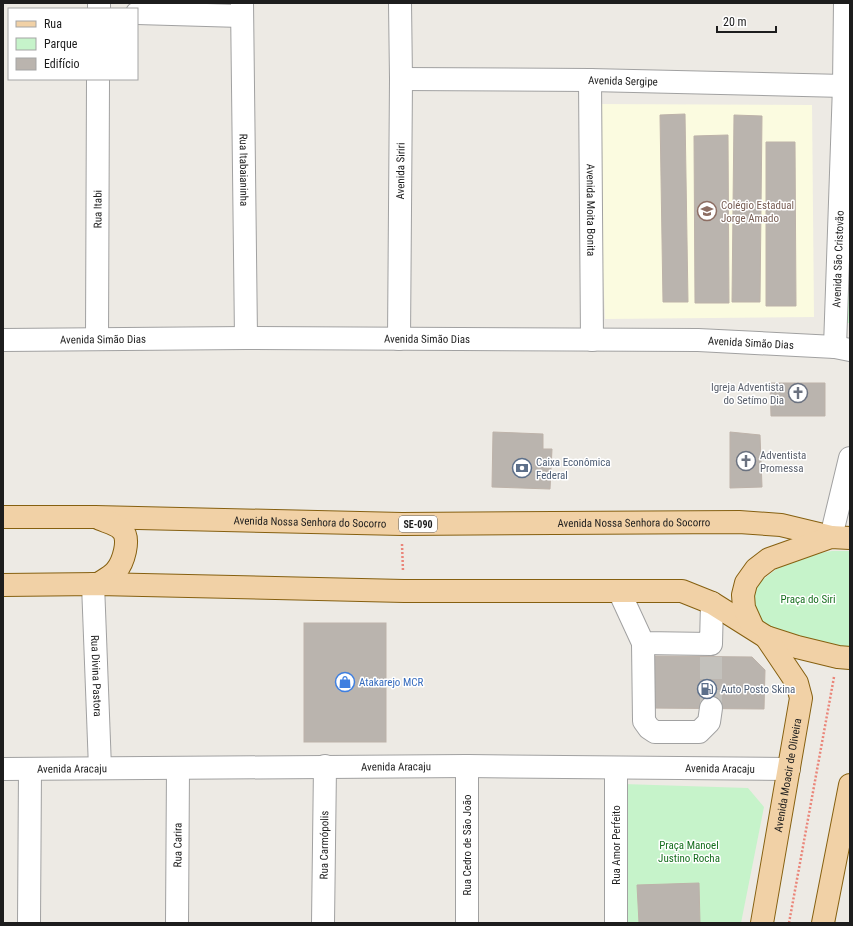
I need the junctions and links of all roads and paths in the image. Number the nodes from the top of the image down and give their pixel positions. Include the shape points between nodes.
1 (400, 3) edge
2 (845, 3) edge
3 (241, 9) edge
4 (138, 13) edge
5 (98, 80) edge
6 (401, 80) junction
7 (590, 80) junction
8 (844, 86) junction
9 (246, 338) junction
10 (97, 339) junction
11 (398, 339) junction
12 (3, 340) edge
13 (592, 340) junction
14 (842, 348) edge
15 (850, 458) edge
16 (3, 517) edge
17 (95, 517) junction
18 (402, 524) junction
19 (841, 538) edge
20 (96, 584) junction
21 (3, 585) edge
22 (404, 591) junction
23 (619, 591) junction
24 (712, 603) junction
25 (759, 632) junction
26 (643, 643) junction
27 (844, 657) edge
28 (711, 708) tunnel mouth
29 (325, 766) junction
30 (467, 766) junction
31 (100, 768) junction
32 (178, 768) junction
33 (616, 768) junction
34 (3, 769) edge
35 (30, 769) junction
36 (789, 769) junction
37 (850, 785) edge
38 (29, 923) edge
39 (177, 923) edge
40 (324, 923) edge
41 (467, 923) edge
42 (616, 923) edge
43 (762, 923) edge
44 (789, 923) edge
45 (823, 923) edge

1 - 6 street, Avenida Siriri
2 - 8 street, Avenida São Cristovão
3 - 4 street
3 - 9 street, Rua Itabaianinha
5 - 10 street, Rua Itabi
6 - 7 street, Avenida Sergipe
6 - 11 street, Avenida Siriri
7 - 8 street, Avenida Sergipe
7 - 13 street, Avenida Moita Bonita
8 - 14 street, Avenida São Cristovão
9 - 10 street, Avenida Simão Dias
9 - 11 street, Avenida Simão Dias
10 - 12 street, Avenida Simão Dias
11 - 13 street, Avenida Simão Dias
13 - 14 street, Avenida Simão Dias via 698,340
15 - 19 street
16 - 17 main road, Avenida Nossa Senhora do Socorro / SE-090
17 - 18 main road, Avenida Nossa Senhora do Socorro / SE-090
17 - 20 main road via 120,528 125,540 124,553 116,572
18 - 19 main road, Avenida Nossa Senhora do Socorro / SE-090 via 739,522 781,525
18 - 22 path
19 - 25 main road via 769,559 751,574 743,595 744,608
20 - 21 main road
20 - 22 main road
20 - 31 street, Rua Divina Pastora
22 - 23 main road
23 - 24 main road via 682,592
23 - 26 street
24 - 25 main road
24 - 26 street via 711,650
25 - 27 main road via 797,647
25 - 36 main road, Avenida Moacir de Oliveira via 797,683 802,698
26 - 28 street via 644,721 649,728 655,732 699,732 709,722
27 - 44 path
29 - 30 street, Avenida Aracaju
29 - 32 street, Avenida Aracaju
29 - 40 street, Rua Carmópolis
30 - 33 street, Avenida Aracaju
30 - 41 street, Rua Cedro de São João
31 - 32 street, Avenida Aracaju
31 - 35 street, Avenida Aracaju
32 - 39 street, Rua Carira
33 - 36 street, Avenida Aracaju
33 - 42 street, Rua Amor Perfeito
34 - 35 street, Avenida Aracaju
35 - 38 street
36 - 43 main road, Avenida Moacir de Oliveira
37 - 45 main road

